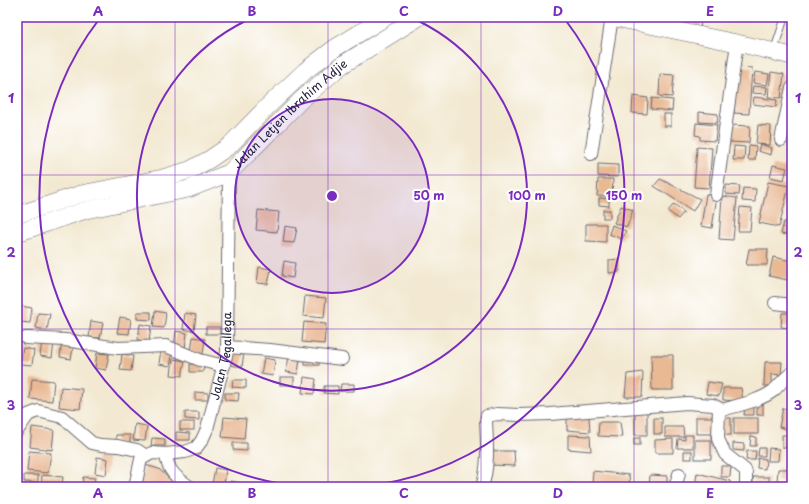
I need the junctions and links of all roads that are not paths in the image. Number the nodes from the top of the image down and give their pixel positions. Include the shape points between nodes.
1 (386, 17) edge
2 (420, 17) edge
3 (611, 17) edge
4 (785, 17) edge
5 (737, 43) junction
6 (774, 52) junction
7 (792, 56) edge
8 (792, 88) edge
9 (782, 140) dead end
10 (591, 154) dead end
11 (229, 173) junction
12 (81, 194) junction
13 (716, 195) dead end
14 (86, 210) junction
15 (17, 215) edge
16 (17, 233) edge
17 (776, 303) dead end
18 (792, 306) edge
19 (26, 338) dead end
20 (227, 347) junction
21 (342, 359) dead end
22 (224, 366) junction
23 (792, 373) edge
24 (719, 411) junction
25 (17, 431) edge
26 (166, 454) junction
27 (146, 456) junction
28 (679, 474) dead end
29 (135, 487) edge
30 (190, 487) edge
31 (482, 487) edge
32 (675, 487) edge
33 (746, 487) edge

1 - 12 street, Jalan Letjen Ibrahim Adjie via 335,48 305,71 229,146 210,159 190,170 163,178
2 - 11 street, Jalan Letjen Ibrahim Adjie via 342,65 301,100
3 - 5 street
3 - 10 street
4 - 6 lane
5 - 6 street
5 - 13 street
6 - 7 street
8 - 9 street
11 - 14 street, Jalan Letjen Ibrahim Adjie via 188,189
11 - 20 street, Jalan Tegallega
12 - 14 street
12 - 15 street, Jalan Letjen Ibrahim Adjie
14 - 16 street, Jalan Letjen Ibrahim Adjie
17 - 18 street
19 - 22 street via 65,340 118,348 166,346 200,360
20 - 21 street
20 - 22 street, Jalan Tegallega
22 - 26 street, Jalan Tegallega via 202,440 196,448
23 - 24 street via 765,396
24 - 31 street via 717,406 687,403 550,414 492,414 487,416 486,420 487,450
24 - 33 street via 718,439 725,454 745,470
25 - 27 street via 28,415 38,411 62,417 92,443 136,450
26 - 27 street, Jalan Tegallega via 152,453
26 - 30 street via 171,472
27 - 29 street via 141,459
28 - 32 street

